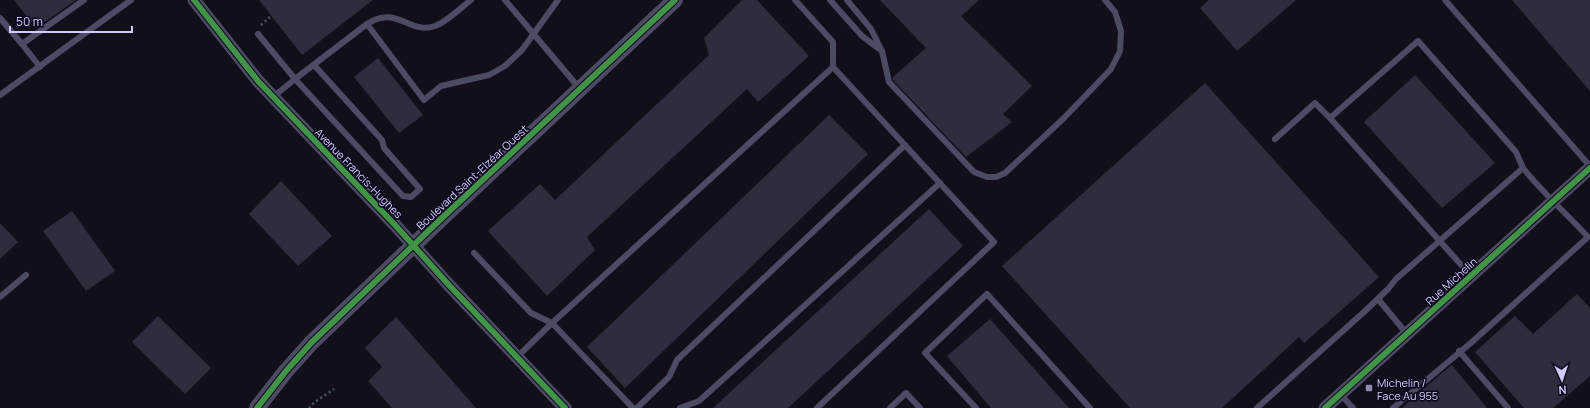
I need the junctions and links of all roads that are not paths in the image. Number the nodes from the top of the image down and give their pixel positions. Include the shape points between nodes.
1 (84, 0) edge
2 (131, 0) edge
3 (194, 0) edge
4 (471, 0) edge
5 (505, 0) edge
6 (558, 0) edge
7 (675, 0) edge
8 (795, 0) edge
9 (830, 0) edge
10 (847, 0) edge
11 (1105, 0) edge
12 (1445, 0) edge
13 (0, 18) edge
14 (367, 24) junction
15 (258, 34) dead end
16 (533, 35) junction
17 (22, 44) junction
18 (882, 51) junction
19 (314, 64) junction
20 (40, 67) junction
21 (833, 67) junction
22 (295, 78) junction
23 (580, 89) junction
24 (0, 95) edge
25 (273, 97) junction
26 (1330, 118) junction
27 (1275, 138) dead end
28 (905, 145) junction
29 (1590, 167) edge
30 (1523, 168) junction
31 (940, 183) junction
32 (1554, 201) junction
33 (1440, 240) junction
34 (414, 246) junction
35 (474, 252) dead end
36 (26, 275) dead end
37 (1471, 276) junction
38 (0, 297) edge
39 (1378, 299) junction
40 (552, 323) junction
41 (1407, 334) junction
42 (1459, 351) junction
43 (517, 357) junction
44 (1340, 394) junction
45 (257, 408) edge
46 (566, 408) edge
47 (633, 408) edge
48 (637, 408) edge
49 (680, 408) edge
50 (817, 408) edge
51 (890, 408) edge
52 (920, 408) edge
53 (976, 408) edge
54 (1090, 408) edge
55 (1257, 408) edge
56 (1325, 408) edge
57 (1353, 408) edge
58 (1393, 408) edge
59 (1508, 408) edge

1 - 17 lane
2 - 20 lane
3 - 25 street, Avenue Francis-Hughes via 244,65
4 - 14 lane via 435,26 419,26 386,16
5 - 16 lane
6 - 16 lane
7 - 23 street, Boulevard Saint-Elzéar Ouest
8 - 21 lane via 833,42
9 - 18 lane via 862,36
10 - 18 lane via 871,29
11 - 18 lane via 1118,18 1121,31 1121,44 1115,63 1064,118 1009,170 996,177 974,172 889,82
12 - 29 lane
13 - 17 lane
14 - 16 lane via 424,100 441,86 498,71 522,50
14 - 19 lane
15 - 22 lane
16 - 23 lane
17 - 20 lane
19 - 22 lane
19 - 22 lane via 382,140 384,148 420,189 415,195 403,196
20 - 24 lane
21 - 28 lane
21 - 40 lane
22 - 25 lane
23 - 34 street, Boulevard Saint-Elzéar Ouest
25 - 34 street, Avenue Francis-Hughes
26 - 27 lane via 1315,102
26 - 30 lane via 1418,40 1516,152
26 - 33 lane
28 - 31 lane
28 - 48 lane via 676,360 669,377
29 - 32 street, Rue Michelin
30 - 32 lane
30 - 33 lane
31 - 49 lane via 699,401
31 - 50 lane via 994,242
32 - 37 street, Rue Michelin
32 - 42 lane via 1588,237
33 - 37 lane
33 - 39 lane via 1396,279
34 - 43 street, Avenue Francis-Hughes
34 - 45 street, Boulevard Saint-Elzéar Ouest via 312,342
35 - 40 lane via 531,314
36 - 38 lane
37 - 41 street, Rue Michelin
39 - 41 lane
39 - 55 lane
40 - 43 lane
40 - 47 lane
41 - 44 street, Rue Michelin
42 - 58 lane
42 - 59 lane
43 - 46 street, Avenue Francis-Hughes
44 - 56 street, Rue Michelin
44 - 57 lane
51 - 52 lane via 906,393
53 - 54 lane via 925,353 988,294

